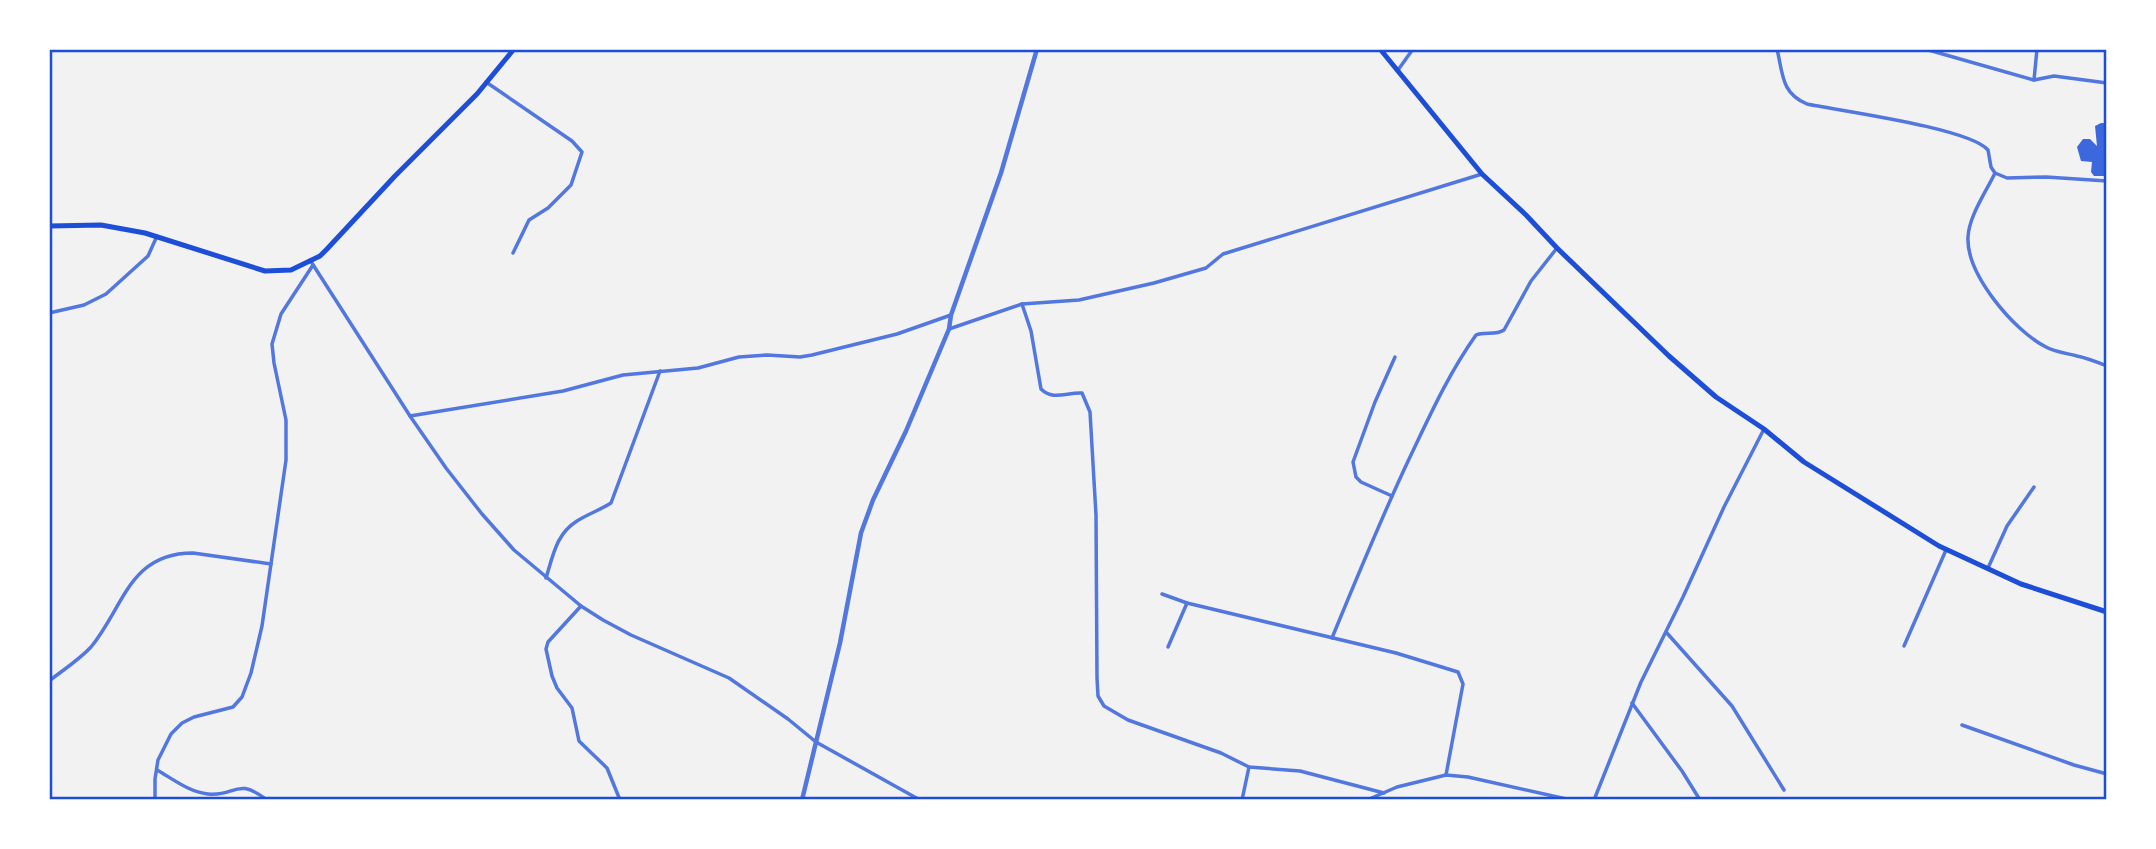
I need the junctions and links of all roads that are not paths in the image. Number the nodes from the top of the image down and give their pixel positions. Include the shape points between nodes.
1 (514, 49) edge
2 (1037, 49) edge
3 (1380, 49) edge
4 (1413, 49) edge
5 (1777, 49) edge
6 (1925, 49) edge
7 (2037, 49) edge
8 (1397, 71) junction
9 (2034, 80) junction
10 (486, 82) junction
11 (2107, 83) edge
12 (1995, 173) junction
13 (1482, 174) junction
14 (2107, 181) edge
15 (49, 226) edge
16 (157, 236) junction
17 (1557, 248) junction
18 (513, 253) dead end
19 (311, 263) junction
20 (1021, 304) junction
21 (49, 313) edge
22 (951, 315) junction
23 (949, 329) junction
24 (1395, 357) dead end
25 (2107, 366) edge
26 (660, 371) junction
27 (410, 416) junction
28 (1764, 429) junction
29 (2034, 487) dead end
30 (1392, 496) junction
31 (1946, 550) junction
32 (271, 564) junction
33 (1987, 570) junction
34 (546, 578) junction
35 (1162, 594) dead end
36 (1186, 603) junction
37 (581, 606) junction
38 (2107, 612) edge
39 (1666, 632) junction
40 (1332, 638) junction
41 (1904, 646) dead end
42 (1168, 647) dead end
43 (49, 681) edge
44 (1632, 703) junction
45 (1962, 725) dead end
46 (816, 742) junction
47 (1249, 767) junction
48 (157, 770) junction
49 (2107, 774) edge
50 (1446, 775) junction
51 (1784, 790) dead end
52 (1384, 793) junction
53 (155, 800) edge
54 (267, 800) edge
55 (620, 800) edge
56 (802, 800) edge
57 (920, 800) edge
58 (1242, 800) edge
59 (1367, 800) edge
60 (1571, 800) edge
61 (1594, 800) edge
62 (1700, 800) edge

1 - 10 main road
2 - 22 street via 1001,173
3 - 8 main road
4 - 8 street
5 - 12 street via 1788,92 1796,99 1976,141 1988,150
6 - 9 street
7 - 9 street
8 - 13 main road
9 - 11 street via 2049,76
10 - 18 street via 582,152 571,185 529,220
10 - 19 main road
12 - 14 street via 2007,178
12 - 25 street via 1968,236 1975,270 2005,312 2034,340
13 - 17 main road
13 - 20 street via 1223,254 1206,268 1154,283 1079,300
15 - 16 main road via 101,225
16 - 19 main road via 265,271
16 - 21 street via 148,256 106,294
17 - 28 main road via 1701,386
17 - 30 street via 1531,281 1504,330 1482,332 1467,348
19 - 27 street
19 - 32 street via 281,314 272,344 286,420 286,460
20 - 23 street
20 - 47 street via 1031,331 1041,389 1058,396 1082,393 1090,412 1098,696 1104,706 1128,720
22 - 23 street
22 - 26 street via 812,355 738,357 698,368
23 - 46 street via 864,524
24 - 30 street via 1353,462 1361,482
26 - 27 street
26 - 34 street via 611,503 564,533
27 - 34 street via 496,531
28 - 31 main road via 1804,461
28 - 39 street
29 - 33 street via 2007,526
30 - 40 street
31 - 33 main road
31 - 41 street
32 - 43 street via 193,553 159,559 142,570 91,646
32 - 48 street via 258,651 242,697 233,707 182,723 164,747
33 - 38 main road
34 - 37 street
35 - 36 street
36 - 40 street
36 - 42 street
37 - 46 street via 631,635 729,678
37 - 55 street via 546,649 557,688 572,708 579,741 607,768
39 - 44 street
39 - 51 street via 1732,706
40 - 50 street via 1458,672 1462,684
44 - 61 street
44 - 62 street
45 - 49 street
46 - 56 street
46 - 57 street
47 - 52 street via 1300,771
47 - 58 street
48 - 53 street
48 - 54 street via 199,792 218,794 240,787
50 - 52 street
50 - 60 street
52 - 59 street

